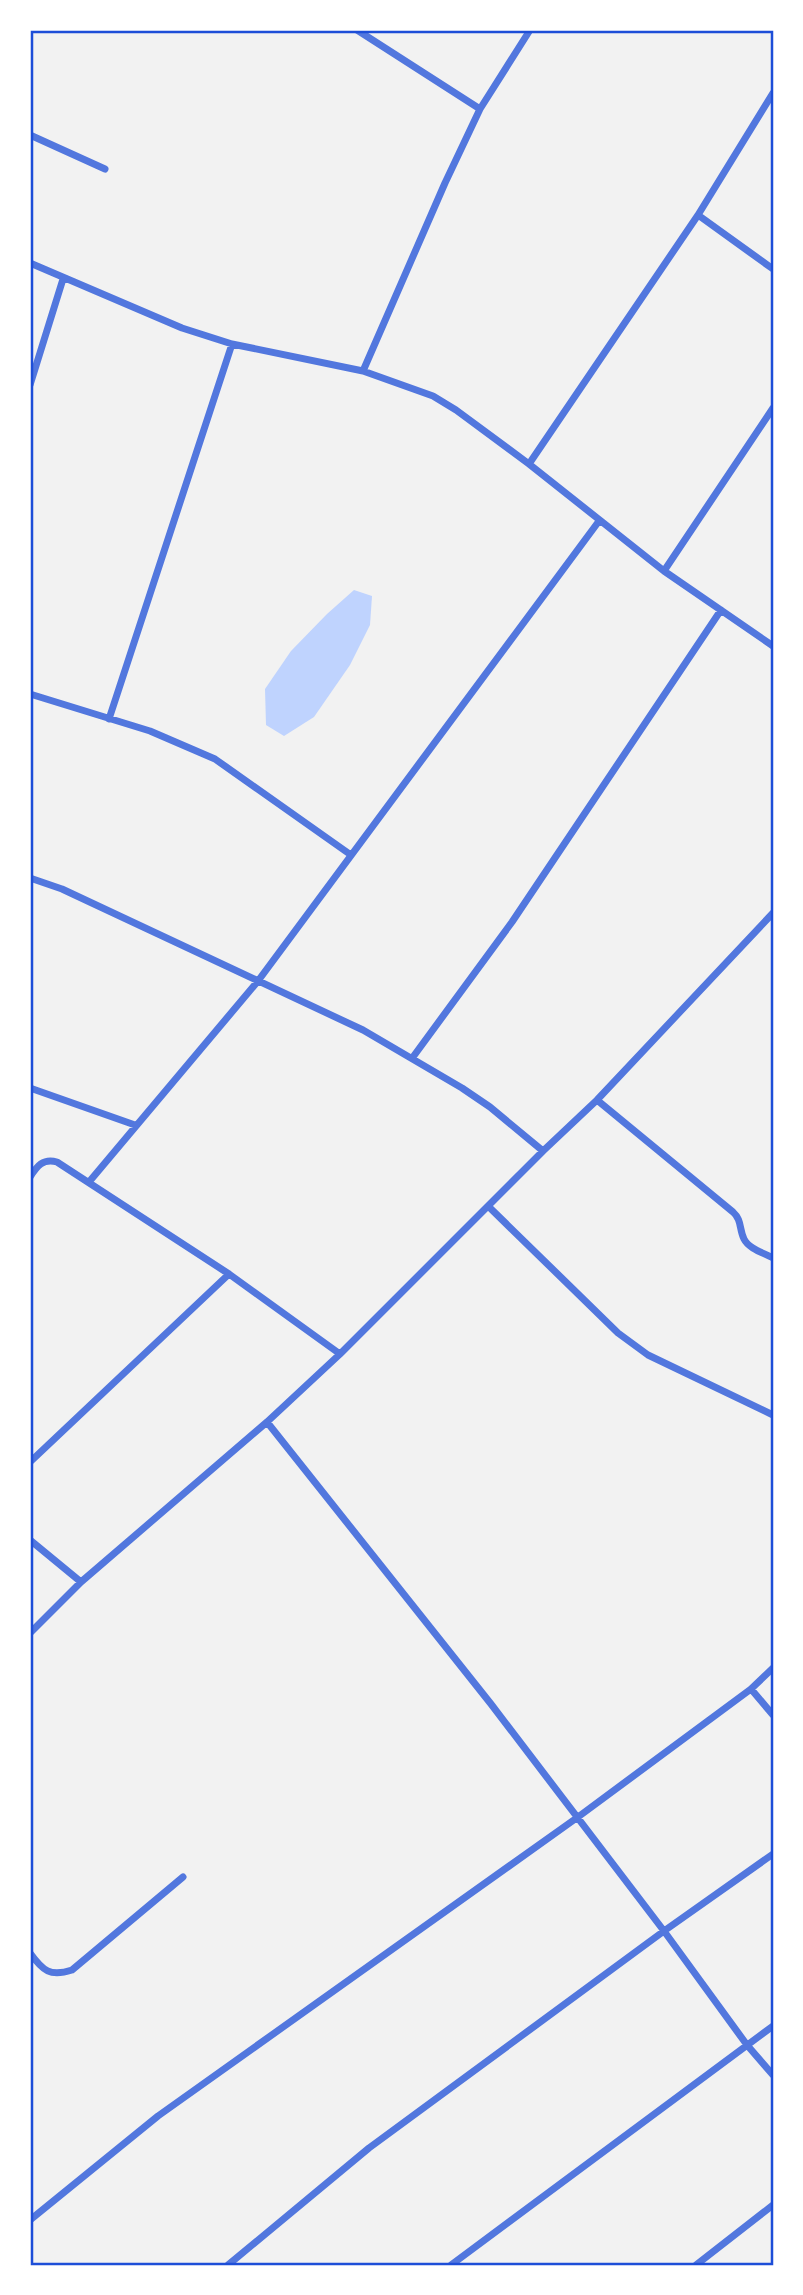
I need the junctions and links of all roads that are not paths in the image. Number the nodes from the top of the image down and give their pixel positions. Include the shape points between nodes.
1 (357, 30) edge
2 (530, 30) edge
3 (773, 93) edge
4 (480, 109) junction
5 (30, 135) edge
6 (104, 169) dead end
7 (698, 215) junction
8 (30, 263) edge
9 (773, 269) edge
10 (63, 279) junction
11 (232, 344) junction
12 (363, 371) junction
13 (30, 385) edge
14 (773, 408) edge
15 (529, 464) junction
16 (599, 520) junction
17 (664, 571) junction
18 (721, 610) junction
19 (773, 646) edge
20 (30, 694) edge
21 (109, 719) junction
22 (351, 855) junction
23 (30, 878) edge
24 (773, 913) edge
25 (258, 981) junction
26 (412, 1057) junction
27 (30, 1088) edge
28 (597, 1100) junction
29 (135, 1125) junction
30 (543, 1151) junction
31 (30, 1177) edge
32 (89, 1182) junction
33 (488, 1206) junction
34 (773, 1258) edge
35 (229, 1274) junction
36 (340, 1354) junction
37 (773, 1415) edge
38 (267, 1422) junction
39 (30, 1462) edge
40 (30, 1540) edge
41 (81, 1582) junction
42 (30, 1633) edge
43 (773, 1668) edge
44 (751, 1689) junction
45 (773, 1715) edge
46 (578, 1818) junction
47 (773, 1854) edge
48 (183, 1877) dead end
49 (664, 1931) junction
50 (30, 1953) edge
51 (773, 2026) edge
52 (747, 2045) junction
53 (773, 2075) edge
54 (773, 2205) edge
55 (30, 2220) edge
56 (228, 2265) edge
57 (451, 2265) edge
58 (696, 2265) edge

1 - 4 street
2 - 4 street
3 - 7 street
4 - 12 street
5 - 6 street
7 - 9 street
7 - 15 street
8 - 10 street
10 - 11 street
10 - 13 street
11 - 12 street
11 - 21 street
12 - 15 street via 433,396
14 - 17 street
15 - 16 street
16 - 17 street
16 - 22 street
17 - 18 street
18 - 19 street
18 - 26 street via 512,922
20 - 21 street
21 - 22 street via 215,759
22 - 25 street
23 - 25 street
24 - 28 street
25 - 26 street
25 - 29 street
26 - 30 street via 490,1107
27 - 29 street
28 - 30 street
28 - 34 street via 733,1212 746,1242
29 - 32 street
30 - 33 street
31 - 32 street via 35,1168 50,1160
32 - 35 street
33 - 36 street
33 - 37 street via 618,1334 648,1355
35 - 36 street
35 - 39 street
36 - 38 street
38 - 41 street
38 - 46 street
40 - 41 street
41 - 42 street
43 - 44 street
44 - 45 street
44 - 46 street
46 - 49 street
46 - 55 street via 158,2116
47 - 49 street
48 - 50 street via 72,1970 48,1972
49 - 52 street
49 - 56 street via 369,2148
51 - 52 street
52 - 53 street
52 - 57 street
54 - 58 street

